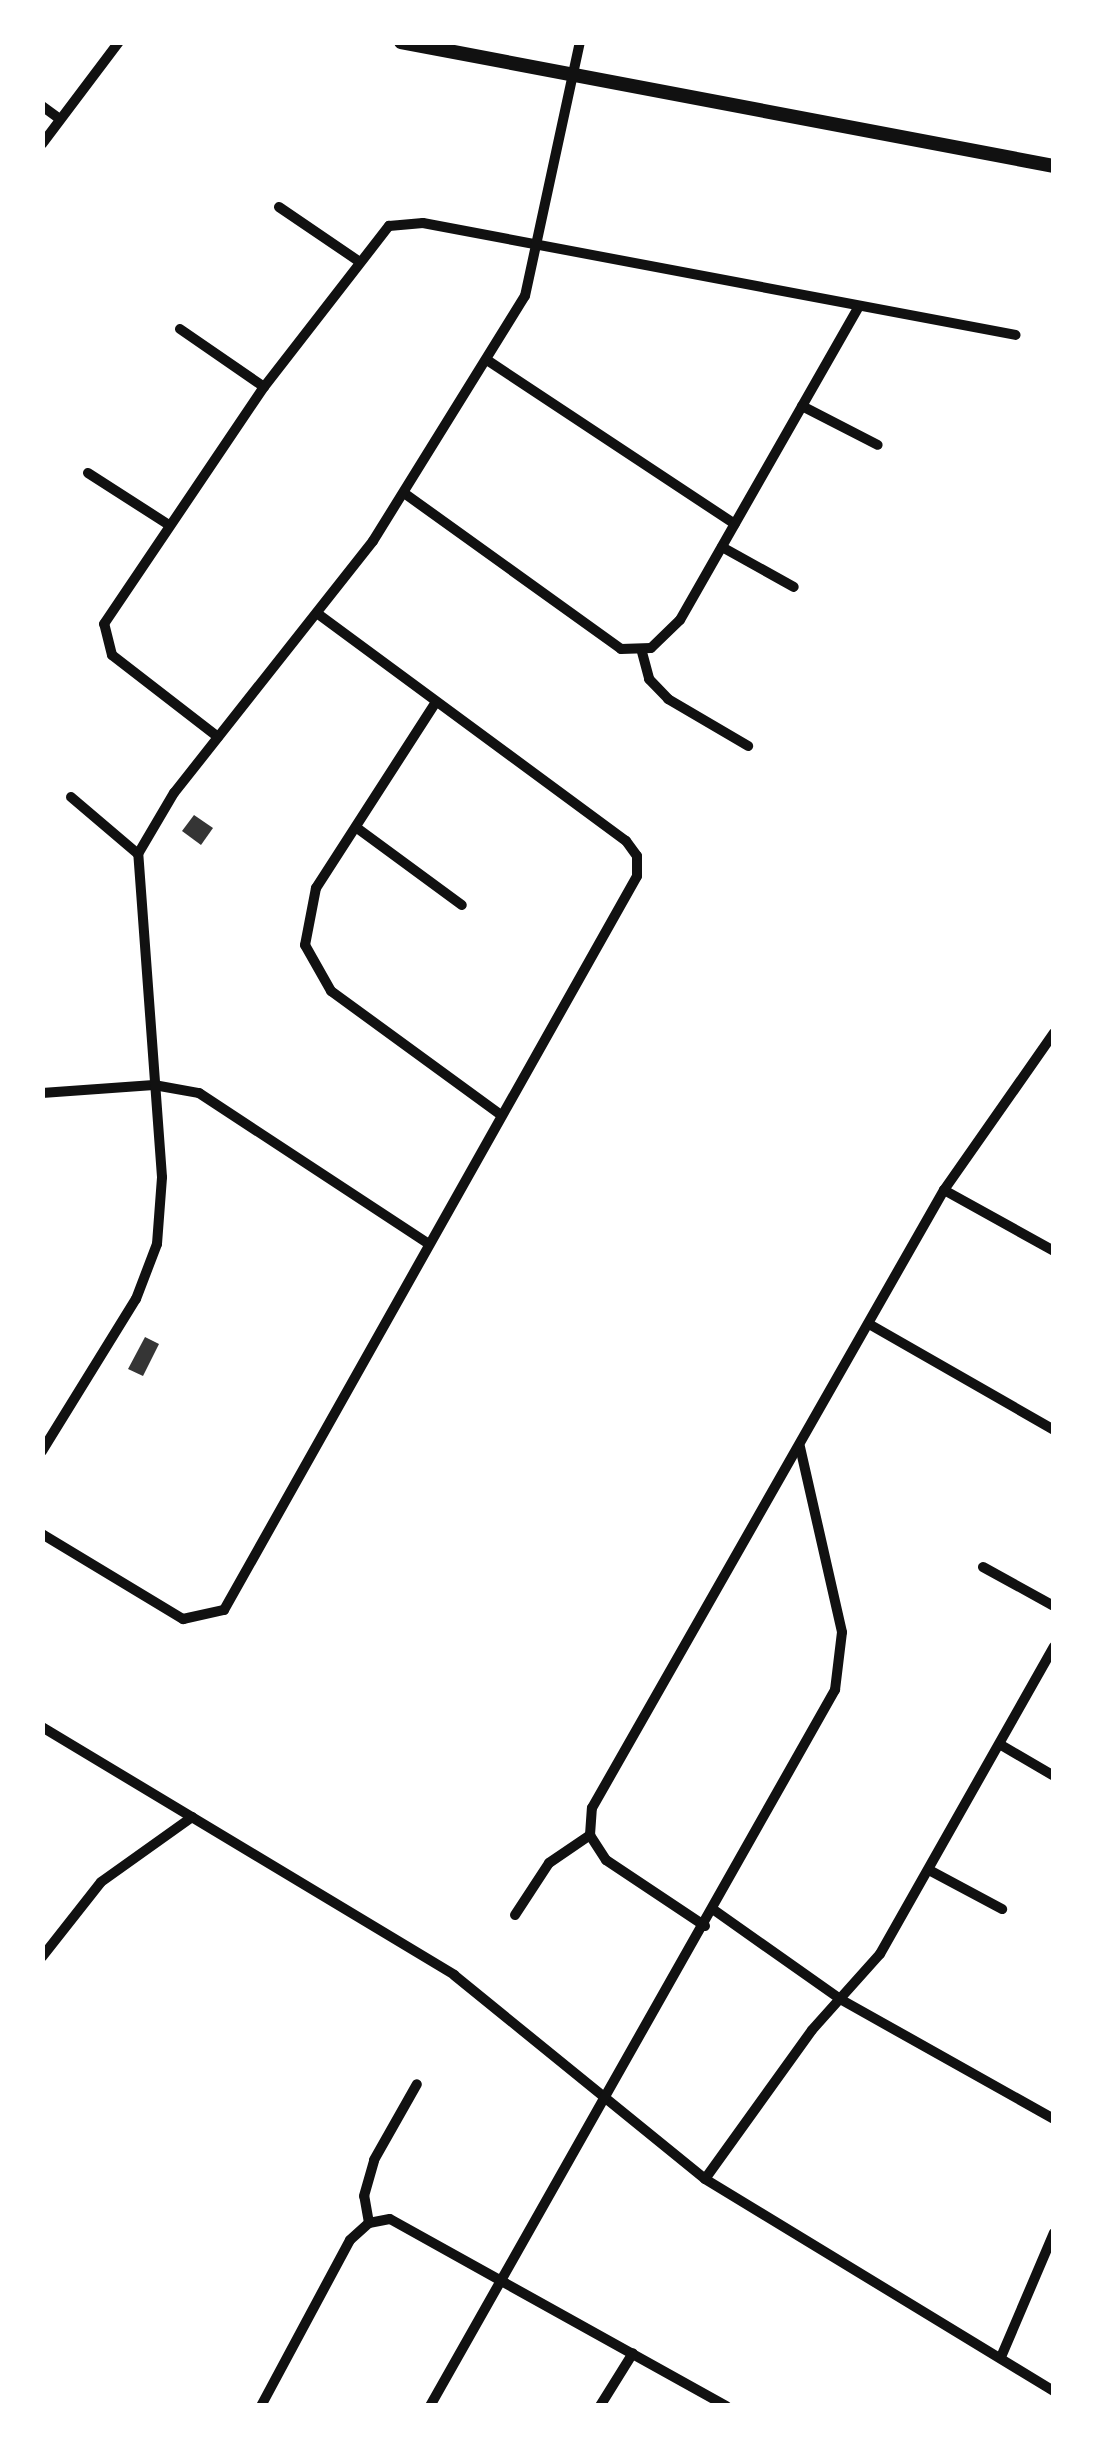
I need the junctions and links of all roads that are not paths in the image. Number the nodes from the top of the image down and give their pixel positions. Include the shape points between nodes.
1 (119, 42) edge
2 (401, 42) edge
3 (580, 42) edge
4 (572, 76) junction
5 (42, 106) edge
6 (60, 118) junction
7 (42, 144) edge
8 (1054, 166) edge
9 (279, 207) dead end
10 (541, 250) junction
11 (357, 260) junction
12 (859, 306) junction
13 (180, 328) dead end
14 (1016, 335) dead end
15 (487, 361) junction
16 (264, 387) junction
17 (802, 406) junction
18 (878, 446) dead end
19 (88, 473) dead end
20 (404, 493) junction
21 (735, 524) junction
22 (170, 525) junction
23 (722, 547) junction
24 (794, 587) dead end
25 (318, 614) junction
26 (642, 652) junction
27 (434, 705) junction
28 (218, 736) junction
29 (748, 746) dead end
30 (71, 797) dead end
31 (357, 828) junction
32 (138, 854) junction
33 (462, 904) dead end
34 (1054, 1034) edge
35 (154, 1085) junction
36 (42, 1094) edge
37 (498, 1113) junction
38 (944, 1190) junction
39 (427, 1243) junction
40 (1054, 1251) edge
41 (869, 1324) junction
42 (1054, 1430) edge
43 (800, 1447) junction
44 (42, 1451) edge
45 (42, 1534) edge
46 (983, 1567) dead end
47 (1054, 1606) edge
48 (1054, 1647) edge
49 (42, 1727) edge
50 (1001, 1745) junction
51 (1054, 1776) edge
52 (192, 1817) junction
53 (590, 1835) junction
54 (928, 1870) junction
55 (714, 1910) junction
56 (1002, 1910) dead end
57 (515, 1915) dead end
58 (705, 1926) junction
59 (42, 1957) edge
60 (840, 1999) junction
61 (417, 2084) dead end
62 (607, 2098) junction
63 (1054, 2119) edge
64 (705, 2179) junction
65 (369, 2223) junction
66 (1054, 2234) edge
67 (507, 2281) junction
68 (633, 2353) junction
69 (1001, 2357) junction
70 (1054, 2391) edge
71 (262, 2406) edge
72 (430, 2406) edge
73 (600, 2406) edge
74 (726, 2406) edge

1 - 6 street
2 - 4 street
3 - 4 street
4 - 8 street
4 - 10 street
5 - 6 street
6 - 7 street
9 - 11 street
10 - 11 street via 406,221 377,235
10 - 12 street
10 - 15 street
11 - 16 street
12 - 14 street
12 - 17 street
13 - 16 street
15 - 20 street
15 - 21 street
16 - 22 street
17 - 18 street
17 - 21 street
19 - 22 street
20 - 25 street
20 - 26 street via 601,637
21 - 23 street
22 - 28 street via 108,613 103,635 123,664
23 - 24 street
23 - 26 street via 680,620
25 - 27 street
25 - 28 street
26 - 29 street via 649,679 668,700
27 - 31 street
27 - 37 street via 637,856 634,883
28 - 32 street
30 - 32 street
31 - 33 street
31 - 37 street via 308,907 310,964 331,991
32 - 35 street
34 - 38 street
35 - 36 street
35 - 39 street via 215,1101
35 - 44 street via 162,1177 148,1272
37 - 39 street
38 - 40 street
38 - 41 street
39 - 45 street via 224,1610 183,1619
41 - 42 street
41 - 43 street
43 - 53 street via 600,1793
43 - 55 street via 842,1632 841,1669
46 - 47 street
48 - 50 street
49 - 52 street
50 - 51 street
50 - 54 street
52 - 59 street via 101,1882
52 - 62 street via 454,1975
53 - 57 street via 549,1863
53 - 58 street via 606,1860
54 - 56 street
54 - 60 street via 880,1954
55 - 58 street
55 - 60 street
58 - 62 street
60 - 63 street
60 - 64 street
61 - 65 street via 374,2160 364,2196
62 - 64 street
62 - 67 street
64 - 69 street
65 - 67 street via 404,2223
65 - 71 street via 350,2240
66 - 69 street
67 - 68 street
67 - 72 street
68 - 73 street
68 - 74 street
69 - 70 street

